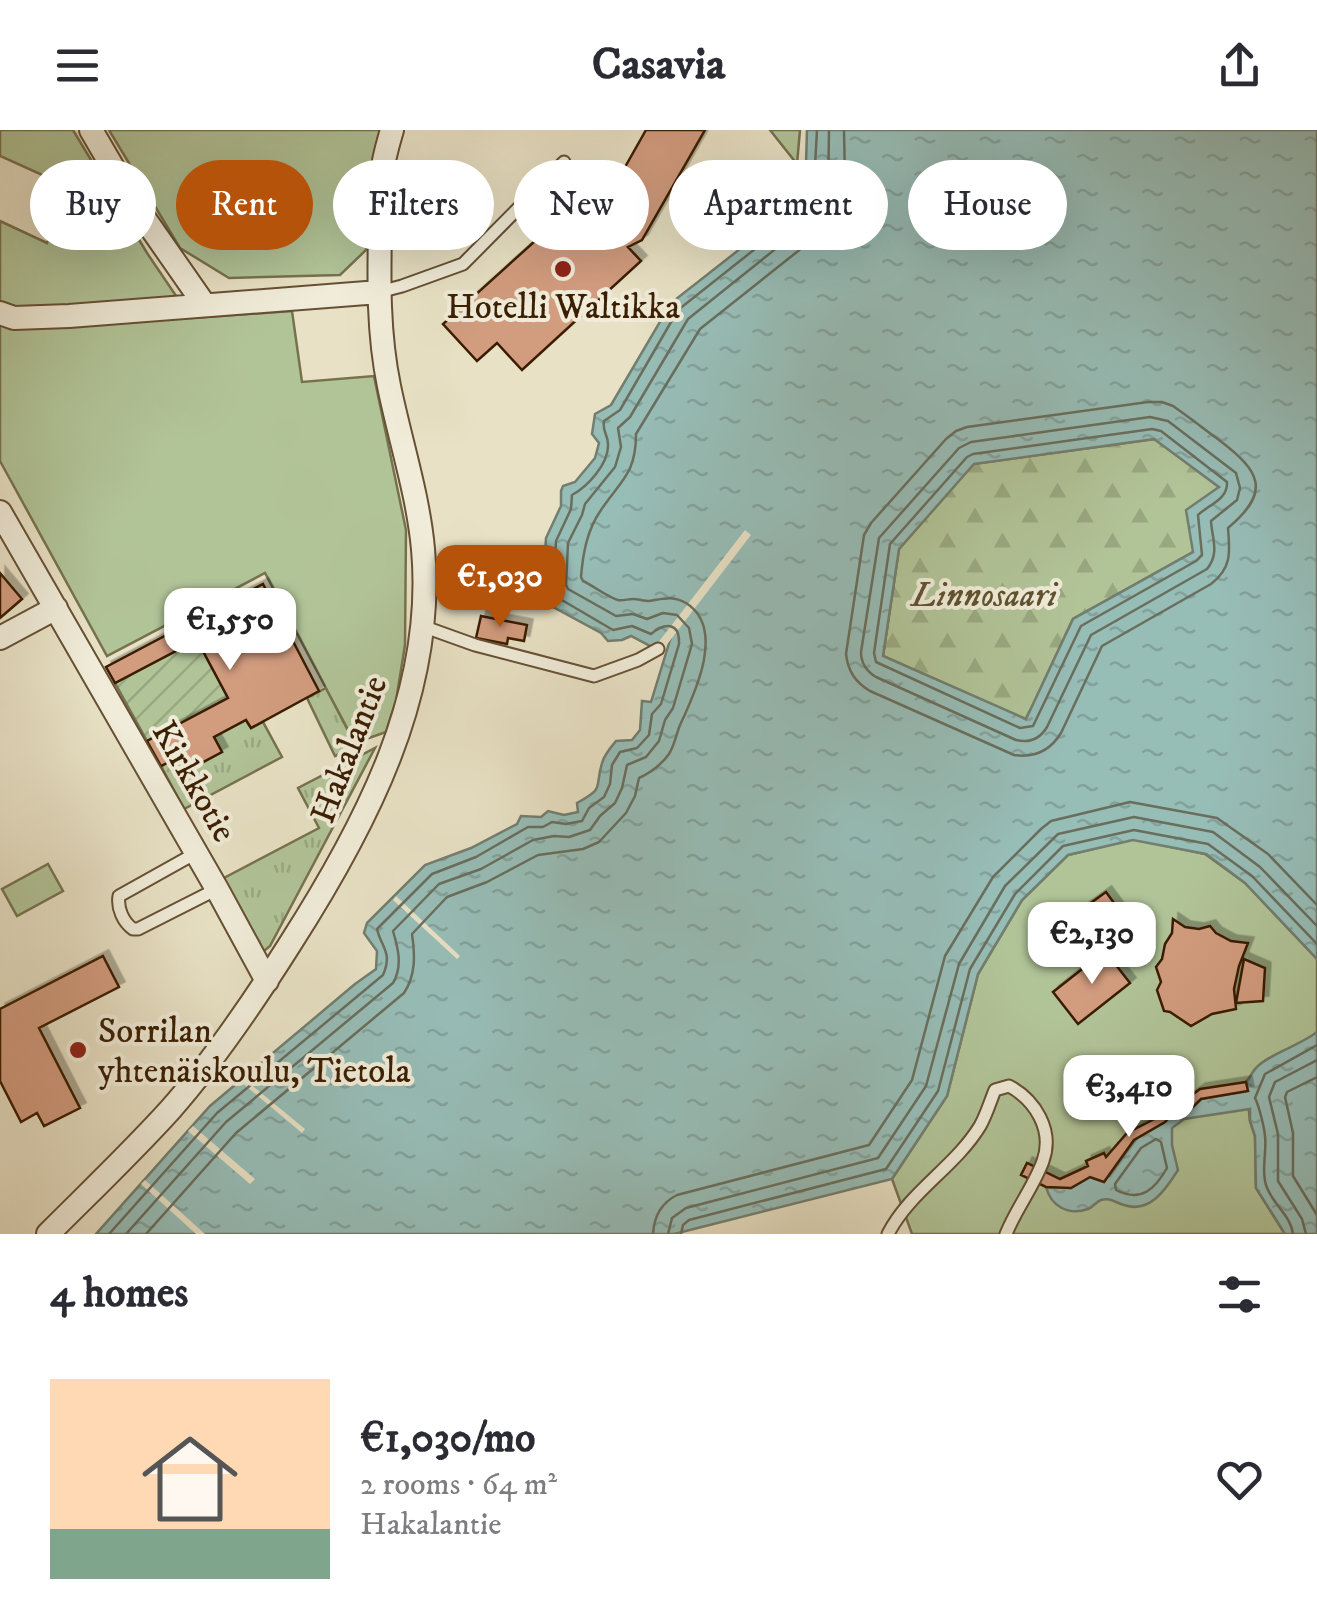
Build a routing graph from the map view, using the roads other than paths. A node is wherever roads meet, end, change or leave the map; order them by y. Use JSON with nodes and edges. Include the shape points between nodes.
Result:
{"nodes":[{"id":1,"x":91,"y":130,"type":"edge"},
{"id":2,"x":392,"y":130,"type":"edge"},
{"id":3,"x":514,"y":212,"type":"edge"},
{"id":4,"x":378,"y":292,"type":"junction"},
{"id":5,"x":204,"y":304,"type":"junction"},
{"id":6,"x":0,"y":313,"type":"edge"},
{"id":7,"x":0,"y":512,"type":"edge"},
{"id":8,"x":56,"y":608,"type":"junction"},
{"id":9,"x":422,"y":626,"type":"junction"},
{"id":10,"x":0,"y":638,"type":"edge"},
{"id":11,"x":658,"y":649,"type":"dead end"},
{"id":12,"x":196,"y":853,"type":"junction"},
{"id":13,"x":216,"y":889,"type":"junction"},
{"id":14,"x":267,"y":981,"type":"junction"},
{"id":15,"x":48,"y":1234,"type":"edge"},
{"id":16,"x":888,"y":1234,"type":"edge"},
{"id":17,"x":1006,"y":1234,"type":"edge"}],
"edges":[{"from":1,"to":5,"type":"street"},
{"from":2,"to":4,"type":"street","name":"Hakalantie","via":[[382,173]]},
{"from":3,"to":4,"type":"lane","via":[[463,264]]},
{"from":4,"to":5,"type":"street"},
{"from":4,"to":9,"type":"street","name":"Hakalantie","via":[[388,382],[423,547]]},
{"from":5,"to":6,"type":"street","via":[[69,316]]},
{"from":7,"to":8,"type":"street","name":"Kirkkotie"},
{"from":8,"to":10,"type":"street"},
{"from":8,"to":12,"type":"street","name":"Kirkkotie"},
{"from":9,"to":11,"type":"lane","via":[[594,676]]},
{"from":9,"to":14,"type":"street","name":"Hakalantie","via":[[408,702],[373,798]]},
{"from":12,"to":13,"type":"street","name":"Kirkkotie"},
{"from":12,"to":13,"type":"lane","via":[[119,896],[128,926],[138,929]]},
{"from":13,"to":14,"type":"street","name":"Kirkkotie"},
{"from":14,"to":15,"type":"street","name":"Hakalantie","via":[[171,1108]]},
{"from":16,"to":17,"type":"lane","via":[[980,1126],[995,1090],[1009,1086],[1040,1114],[1046,1138],[1042,1162]]}]}
